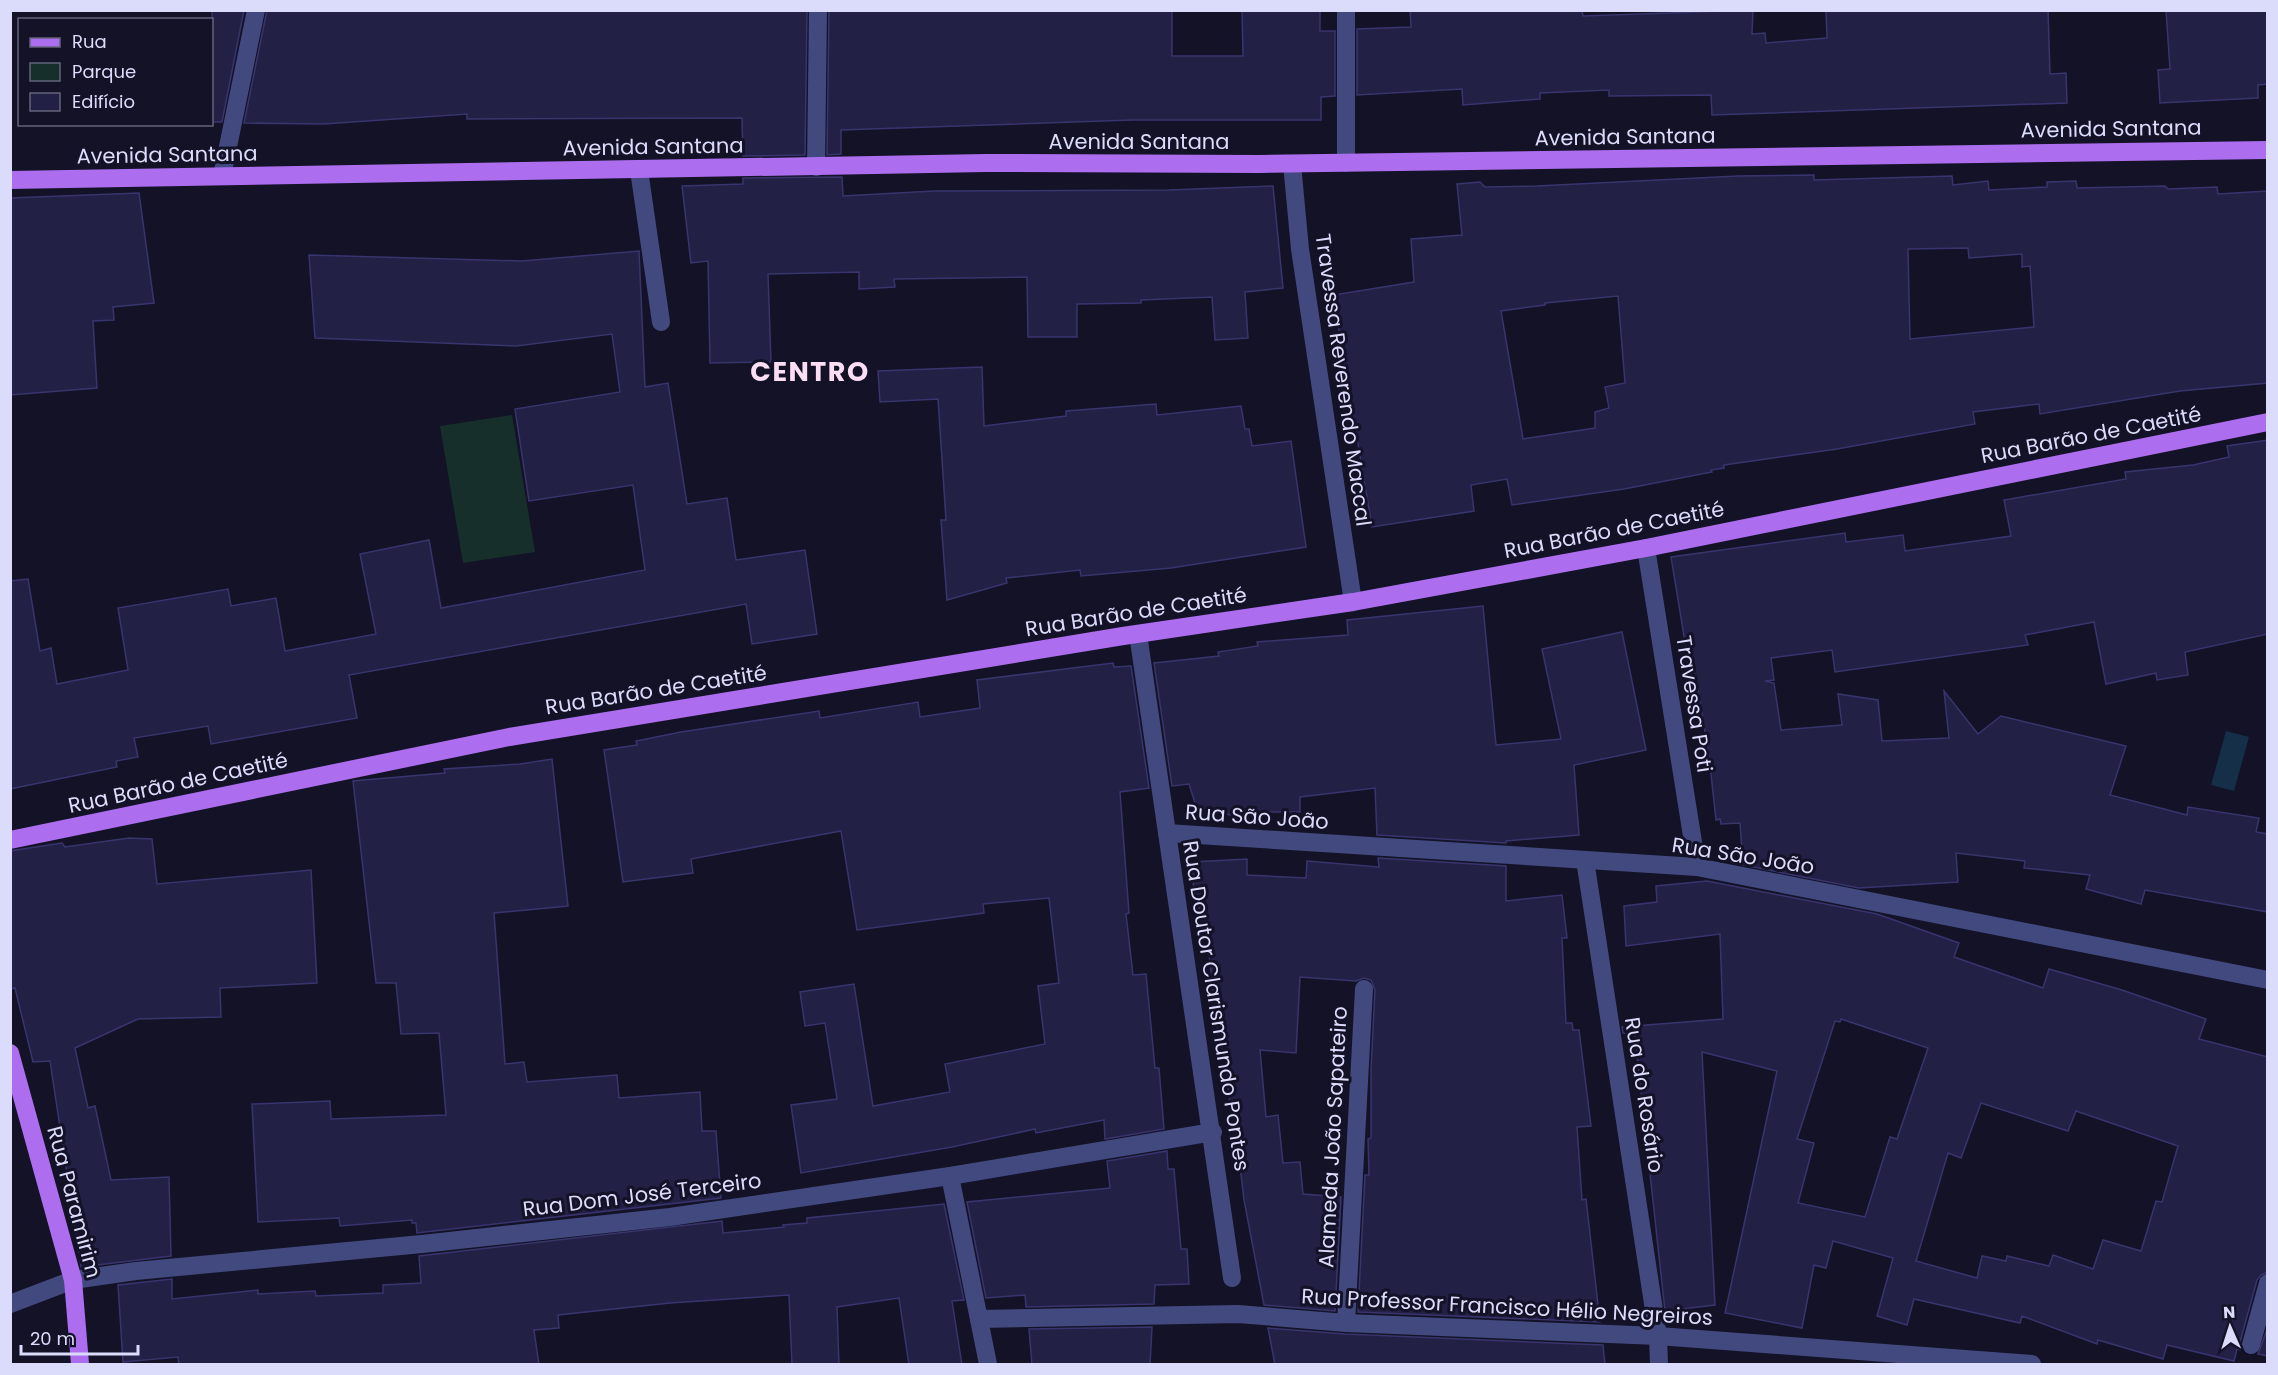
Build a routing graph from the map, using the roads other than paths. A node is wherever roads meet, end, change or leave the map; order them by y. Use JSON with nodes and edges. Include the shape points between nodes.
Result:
{"nodes":[{"id":1,"x":256,"y":10,"type":"edge"},
{"id":2,"x":818,"y":10,"type":"edge"},
{"id":3,"x":1346,"y":10,"type":"edge"},
{"id":4,"x":2268,"y":150,"type":"edge"},
{"id":5,"x":1346,"y":163,"type":"junction"},
{"id":6,"x":1292,"y":164,"type":"junction"},
{"id":7,"x":816,"y":167,"type":"junction"},
{"id":8,"x":639,"y":170,"type":"junction"},
{"id":9,"x":222,"y":177,"type":"junction"},
{"id":10,"x":10,"y":180,"type":"edge"},
{"id":11,"x":661,"y":322,"type":"dead end"},
{"id":12,"x":2268,"y":422,"type":"edge"},
{"id":13,"x":1646,"y":548,"type":"junction"},
{"id":14,"x":1353,"y":602,"type":"junction"},
{"id":15,"x":1138,"y":634,"type":"junction"},
{"id":16,"x":1167,"y":833,"type":"junction"},
{"id":17,"x":10,"y":840,"type":"edge"},
{"id":18,"x":1585,"y":860,"type":"junction"},
{"id":19,"x":1697,"y":867,"type":"junction"},
{"id":20,"x":2268,"y":980,"type":"edge"},
{"id":21,"x":1364,"y":989,"type":"dead end"},
{"id":22,"x":10,"y":1053,"type":"edge"},
{"id":23,"x":1213,"y":1132,"type":"junction"},
{"id":24,"x":950,"y":1176,"type":"junction"},
{"id":25,"x":1232,"y":1278,"type":"dead end"},
{"id":26,"x":73,"y":1280,"type":"junction"},
{"id":27,"x":2268,"y":1283,"type":"edge"},
{"id":28,"x":10,"y":1304,"type":"edge"},
{"id":29,"x":979,"y":1319,"type":"junction"},
{"id":30,"x":1346,"y":1323,"type":"junction"},
{"id":31,"x":1658,"y":1336,"type":"junction"},
{"id":32,"x":2251,"y":1345,"type":"dead end"},
{"id":33,"x":80,"y":1365,"type":"edge"},
{"id":34,"x":988,"y":1365,"type":"edge"},
{"id":35,"x":1659,"y":1365,"type":"edge"},
{"id":36,"x":2032,"y":1365,"type":"edge"}],
"edges":[{"from":1,"to":9,"type":"street"},
{"from":2,"to":7,"type":"street"},
{"from":3,"to":5,"type":"street"},
{"from":4,"to":5,"type":"main road","name":"Avenida Santana"},
{"from":5,"to":6,"type":"main road","name":"Avenida Santana"},
{"from":6,"to":7,"type":"main road","name":"Avenida Santana"},
{"from":6,"to":14,"type":"street","name":"Travessa Reverendo Maccal","via":[[1300,249]]},
{"from":7,"to":8,"type":"main road","name":"Avenida Santana"},
{"from":8,"to":9,"type":"main road","name":"Avenida Santana"},
{"from":8,"to":11,"type":"street"},
{"from":9,"to":10,"type":"main road","name":"Avenida Santana"},
{"from":12,"to":13,"type":"main road","name":"Rua Barão de Caetité"},
{"from":13,"to":14,"type":"main road","name":"Rua Barão de Caetité"},
{"from":13,"to":19,"type":"street","name":"Travessa Poti"},
{"from":14,"to":15,"type":"main road","name":"Rua Barão de Caetité"},
{"from":15,"to":16,"type":"street","name":"Rua Doutor Clarismundo Pontes"},
{"from":15,"to":17,"type":"main road","name":"Rua Barão de Caetité","via":[[509,737]]},
{"from":16,"to":18,"type":"street","name":"Rua São João"},
{"from":16,"to":23,"type":"street","name":"Rua Doutor Clarismundo Pontes"},
{"from":18,"to":19,"type":"street","name":"Rua São João"},
{"from":18,"to":31,"type":"street","name":"Rua do Rosário"},
{"from":19,"to":20,"type":"street","name":"Rua São João"},
{"from":21,"to":30,"type":"street","name":"Alameda João Sapateiro"},
{"from":22,"to":26,"type":"main road","name":"Rua Paramirim"},
{"from":23,"to":24,"type":"street","name":"Rua Dom José Terceiro"},
{"from":23,"to":25,"type":"street","name":"Rua Doutor Clarismundo Pontes"},
{"from":24,"to":26,"type":"street","name":"Rua Dom José Terceiro","via":[[670,1217]]},
{"from":24,"to":29,"type":"street"},
{"from":26,"to":28,"type":"street","name":"Rua Dom José Terceiro"},
{"from":26,"to":33,"type":"main road","name":"Rua Paramirim"},
{"from":27,"to":32,"type":"street"},
{"from":29,"to":30,"type":"street","name":"Rua Professor Francisco Hélio Negreiros","via":[[1238,1314]]},
{"from":29,"to":34,"type":"street"},
{"from":30,"to":31,"type":"street","name":"Rua Professor Francisco Hélio Negreiros"},
{"from":31,"to":35,"type":"street","name":"Rua do Rosário"},
{"from":31,"to":36,"type":"street","name":"Rua Professor Francisco Hélio Negreiros"}]}
